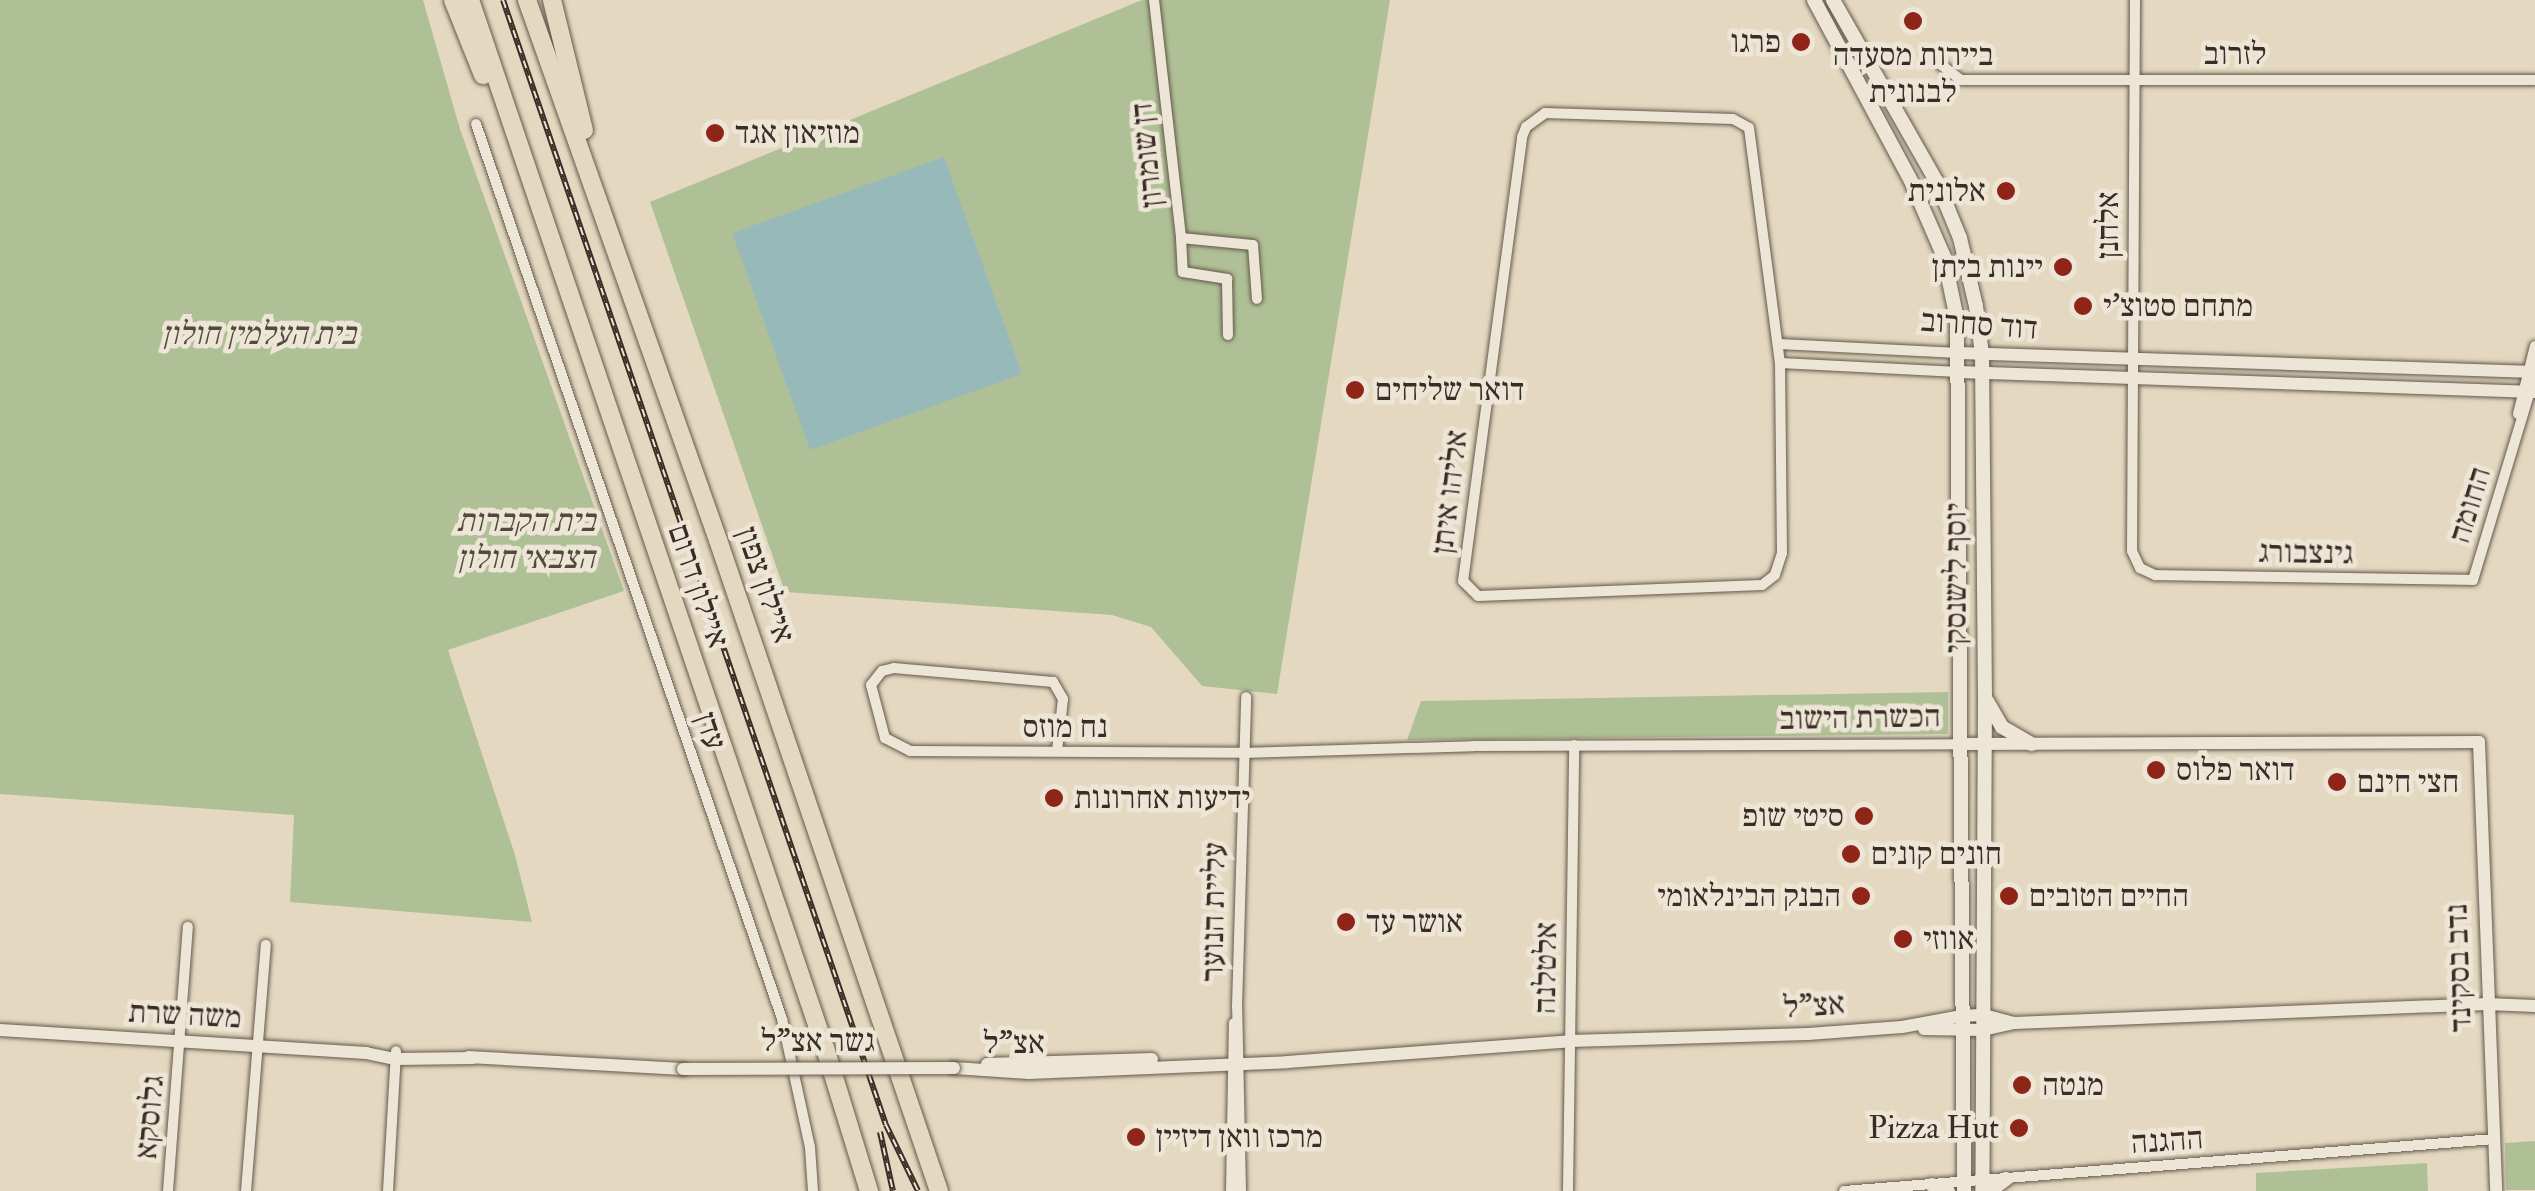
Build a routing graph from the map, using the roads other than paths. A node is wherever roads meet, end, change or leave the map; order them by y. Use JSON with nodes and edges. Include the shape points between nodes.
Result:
{"nodes":[{"id":1,"x":452,"y":0,"type":"edge"},
{"id":2,"x":470,"y":0,"type":"edge"},
{"id":3,"x":527,"y":0,"type":"edge"},
{"id":4,"x":552,"y":0,"type":"edge"},
{"id":5,"x":1154,"y":0,"type":"edge"},
{"id":6,"x":1814,"y":0,"type":"edge"},
{"id":7,"x":1833,"y":0,"type":"edge"},
{"id":8,"x":1842,"y":0,"type":"edge"},
{"id":9,"x":2135,"y":0,"type":"edge"},
{"id":10,"x":1842,"y":16,"type":"junction"},
{"id":11,"x":1940,"y":64,"type":"dead end"},
{"id":12,"x":2134,"y":79,"type":"junction"},
{"id":13,"x":2535,"y":80,"type":"edge"},
{"id":14,"x":476,"y":124,"type":"dead end"},
{"id":15,"x":528,"y":181,"type":"junction"},
{"id":16,"x":610,"y":232,"type":"junction"},
{"id":17,"x":1181,"y":238,"type":"junction"},
{"id":18,"x":1257,"y":299,"type":"dead end"},
{"id":19,"x":1228,"y":335,"type":"dead end"},
{"id":20,"x":1779,"y":344,"type":"junction"},
{"id":21,"x":2535,"y":346,"type":"edge"},
{"id":22,"x":1959,"y":353,"type":"junction"},
{"id":23,"x":1982,"y":355,"type":"junction"},
{"id":24,"x":2132,"y":359,"type":"junction"},
{"id":25,"x":1780,"y":364,"type":"junction"},
{"id":26,"x":1958,"y":372,"type":"junction"},
{"id":27,"x":2532,"y":373,"type":"edge"},
{"id":28,"x":1982,"y":374,"type":"junction"},
{"id":29,"x":2133,"y":379,"type":"junction"},
{"id":30,"x":2529,"y":392,"type":"edge"},
{"id":31,"x":2140,"y":568,"type":"joint"},
{"id":32,"x":2472,"y":580,"type":"joint"},
{"id":33,"x":1984,"y":696,"type":"junction"},
{"id":34,"x":1246,"y":697,"type":"dead end"},
{"id":35,"x":2480,"y":742,"type":"joint"},
{"id":36,"x":1984,"y":744,"type":"junction"},
{"id":37,"x":2031,"y":744,"type":"junction"},
{"id":38,"x":1574,"y":745,"type":"junction"},
{"id":39,"x":1956,"y":749,"type":"junction"},
{"id":40,"x":1057,"y":751,"type":"junction"},
{"id":41,"x":1242,"y":754,"type":"junction"},
{"id":42,"x":188,"y":928,"type":"dead end"},
{"id":43,"x":266,"y":945,"type":"dead end"},
{"id":44,"x":2487,"y":1004,"type":"junction"},
{"id":45,"x":2508,"y":1005,"type":"junction"},
{"id":46,"x":2535,"y":1006,"type":"edge"},
{"id":47,"x":1984,"y":1022,"type":"junction"},
{"id":48,"x":1963,"y":1023,"type":"junction"},
{"id":49,"x":2488,"y":1029,"type":"junction"},
{"id":50,"x":0,"y":1030,"type":"edge"},
{"id":51,"x":1570,"y":1041,"type":"junction"},
{"id":52,"x":181,"y":1043,"type":"junction"},
{"id":53,"x":259,"y":1046,"type":"junction"},
{"id":54,"x":395,"y":1055,"type":"junction"},
{"id":55,"x":1236,"y":1060,"type":"junction"},
{"id":56,"x":954,"y":1068,"type":"joint"},
{"id":57,"x":683,"y":1069,"type":"joint"},
{"id":58,"x":904,"y":1084,"type":"junction"},
{"id":59,"x":2494,"y":1138,"type":"junction"},
{"id":60,"x":2006,"y":1179,"type":"joint"},
{"id":61,"x":1932,"y":1184,"type":"junction"},
{"id":62,"x":1964,"y":1187,"type":"edge"},
{"id":63,"x":1985,"y":1188,"type":"edge"},
{"id":64,"x":168,"y":1191,"type":"edge"},
{"id":65,"x":246,"y":1191,"type":"edge"},
{"id":66,"x":388,"y":1191,"type":"edge"},
{"id":67,"x":813,"y":1191,"type":"edge"},
{"id":68,"x":866,"y":1191,"type":"edge"},
{"id":69,"x":939,"y":1191,"type":"edge"},
{"id":70,"x":947,"y":1191,"type":"edge"},
{"id":71,"x":1232,"y":1191,"type":"edge"},
{"id":72,"x":1241,"y":1191,"type":"edge"},
{"id":73,"x":1568,"y":1191,"type":"edge"},
{"id":74,"x":1844,"y":1191,"type":"edge"},
{"id":75,"x":1948,"y":1191,"type":"edge"},
{"id":76,"x":2496,"y":1191,"type":"edge"}],
"edges":[{"from":1,"to":15,"type":"highway"},
{"from":2,"to":15,"type":"highway","name":"איילון דרום"},
{"from":3,"to":16,"type":"highway","name":"איילון צפון"},
{"from":4,"to":16,"type":"highway"},
{"from":5,"to":17,"type":"street","name":"דן שומרון"},
{"from":6,"to":22,"type":"main road","name":"יוסף לישנסקי","via":[[1935,236],[1951,288]]},
{"from":7,"to":10,"type":"main road","name":"יוסף לישנסקי"},
{"from":8,"to":10,"type":"main road"},
{"from":9,"to":12,"type":"street","name":"אלחנן"},
{"from":10,"to":23,"type":"main road","name":"יוסף לישנסקי","via":[[1951,213]]},
{"from":11,"to":12,"type":"street","name":"לזרוב","via":[[1962,80]]},
{"from":12,"to":13,"type":"street","name":"לזרוב"},
{"from":12,"to":24,"type":"street","name":"אלחנן"},
{"from":14,"to":67,"type":"street","name":"עדן","via":[[782,1019],[810,1146]]},
{"from":15,"to":68,"type":"highway","name":"איילון דרום","via":[[825,1048]]},
{"from":16,"to":58,"type":"highway","name":"איילון צפון"},
{"from":17,"to":18,"type":"street","name":"דן שומרון","via":[[1254,245]]},
{"from":17,"to":19,"type":"street","via":[[1183,272],[1227,279]]},
{"from":20,"to":22,"type":"street","name":"דוד סחרוב"},
{"from":20,"to":25,"type":"street","name":"אליהו איתן"},
{"from":20,"to":25,"type":"street","name":"אליהו איתן","via":[[1749,128],[1733,119],[1545,113],[1526,127],[1464,582],[1478,596],[1762,585],[1780,565]]},
{"from":21,"to":27,"type":"street","name":"החומה"},
{"from":22,"to":23,"type":"street","name":"דוד סחרוב"},
{"from":22,"to":26,"type":"main road","name":"יוסף לישנסקי"},
{"from":23,"to":24,"type":"street","name":"דוד סחרוב"},
{"from":23,"to":28,"type":"main road","name":"יוסף לישנסקי"},
{"from":24,"to":27,"type":"street","name":"דוד סחרוב"},
{"from":24,"to":29,"type":"street","name":"אלחנן"},
{"from":25,"to":26,"type":"street","name":"דוד סחרוב"},
{"from":26,"to":28,"type":"street","name":"דוד סחרוב"},
{"from":26,"to":39,"type":"main road","name":"יוסף לישנסקי"},
{"from":27,"to":30,"type":"street","name":"החומה"},
{"from":28,"to":29,"type":"street","name":"דוד סחרוב"},
{"from":28,"to":33,"type":"main road","name":"יוסף לישנסקי"},
{"from":29,"to":30,"type":"street","name":"דוד סחרוב"},
{"from":29,"to":31,"type":"street","name":"אלחנן","via":[[2132,551]]},
{"from":30,"to":32,"type":"street","name":"החומה"},
{"from":31,"to":32,"type":"street","name":"גינצבורג","via":[[2155,575]]},
{"from":33,"to":36,"type":"main road","name":"יוסף לישנסקי"},
{"from":33,"to":37,"type":"main road","via":[[2002,727]]},
{"from":34,"to":41,"type":"street","name":"עליית הנוער"},
{"from":35,"to":37,"type":"street","name":"הכשרת הישוב"},
{"from":35,"to":44,"type":"street","name":"נדב בסקינד"},
{"from":36,"to":37,"type":"street","name":"הכשרת הישוב"},
{"from":36,"to":39,"type":"street","name":"הכשרת הישוב"},
{"from":36,"to":47,"type":"main road","name":"יוסף לישנסקי"},
{"from":38,"to":39,"type":"street","name":"הכשרת הישוב"},
{"from":38,"to":41,"type":"street","name":"הכשרת הישוב"},
{"from":38,"to":51,"type":"street","name":"אלטלנה"},
{"from":39,"to":48,"type":"main road","name":"יוסף לישנסקי"},
{"from":40,"to":40,"type":"street","name":"נח מוזס","via":[[1064,698],[1053,682],[882,671],[872,686],[889,744],[910,751]]},
{"from":40,"to":41,"type":"street","name":"נח מוזס"},
{"from":41,"to":55,"type":"street","name":"עליית הנוער"},
{"from":42,"to":52,"type":"street","name":"גלוסקא"},
{"from":43,"to":53,"type":"street"},
{"from":44,"to":45,"type":"street","name":"אצ\"ל"},
{"from":44,"to":47,"type":"street","name":"אצ\"ל"},
{"from":44,"to":49,"type":"street","name":"נדב בסקינד"},
{"from":45,"to":46,"type":"street","name":"אצ\"ל"},
{"from":45,"to":49,"type":"street"},
{"from":47,"to":48,"type":"street","name":"אצ\"ל"},
{"from":47,"to":63,"type":"main road","name":"יוסף לישנסקי"},
{"from":48,"to":51,"type":"street","name":"אצ\"ל"},
{"from":48,"to":62,"type":"main road","name":"יוסף לישנסקי"},
{"from":49,"to":59,"type":"street","name":"נדב בסקינד"},
{"from":50,"to":52,"type":"street","name":"משה שרת"},
{"from":51,"to":55,"type":"street","name":"אצ\"ל"},
{"from":51,"to":73,"type":"street","name":"אלטלנה"},
{"from":52,"to":53,"type":"street","name":"משה שרת"},
{"from":52,"to":64,"type":"street","name":"גלוסקא"},
{"from":53,"to":54,"type":"street","name":"משה שרת"},
{"from":53,"to":65,"type":"street"},
{"from":54,"to":57,"type":"street","name":"משה שרת"},
{"from":54,"to":66,"type":"street"},
{"from":55,"to":56,"type":"street","name":"אצ\"ל","via":[[1029,1073]]},
{"from":55,"to":71,"type":"street","name":"עליית הנוער"},
{"from":55,"to":72,"type":"street","name":"עליית הנוער"},
{"from":56,"to":57,"type":"street","name":"גשר אצ\"ל","bridge":true},
{"from":58,"to":69,"type":"highway","name":"איילון צפון"},
{"from":58,"to":70,"type":"highway"},
{"from":59,"to":60,"type":"street","name":"ההגנה"},
{"from":59,"to":76,"type":"street","name":"נדב בסקינד"},
{"from":60,"to":63,"type":"main road"},
{"from":61,"to":62,"type":"street"},
{"from":61,"to":74,"type":"street"},
{"from":61,"to":75,"type":"main road"},
{"from":62,"to":63,"type":"street"}]}
